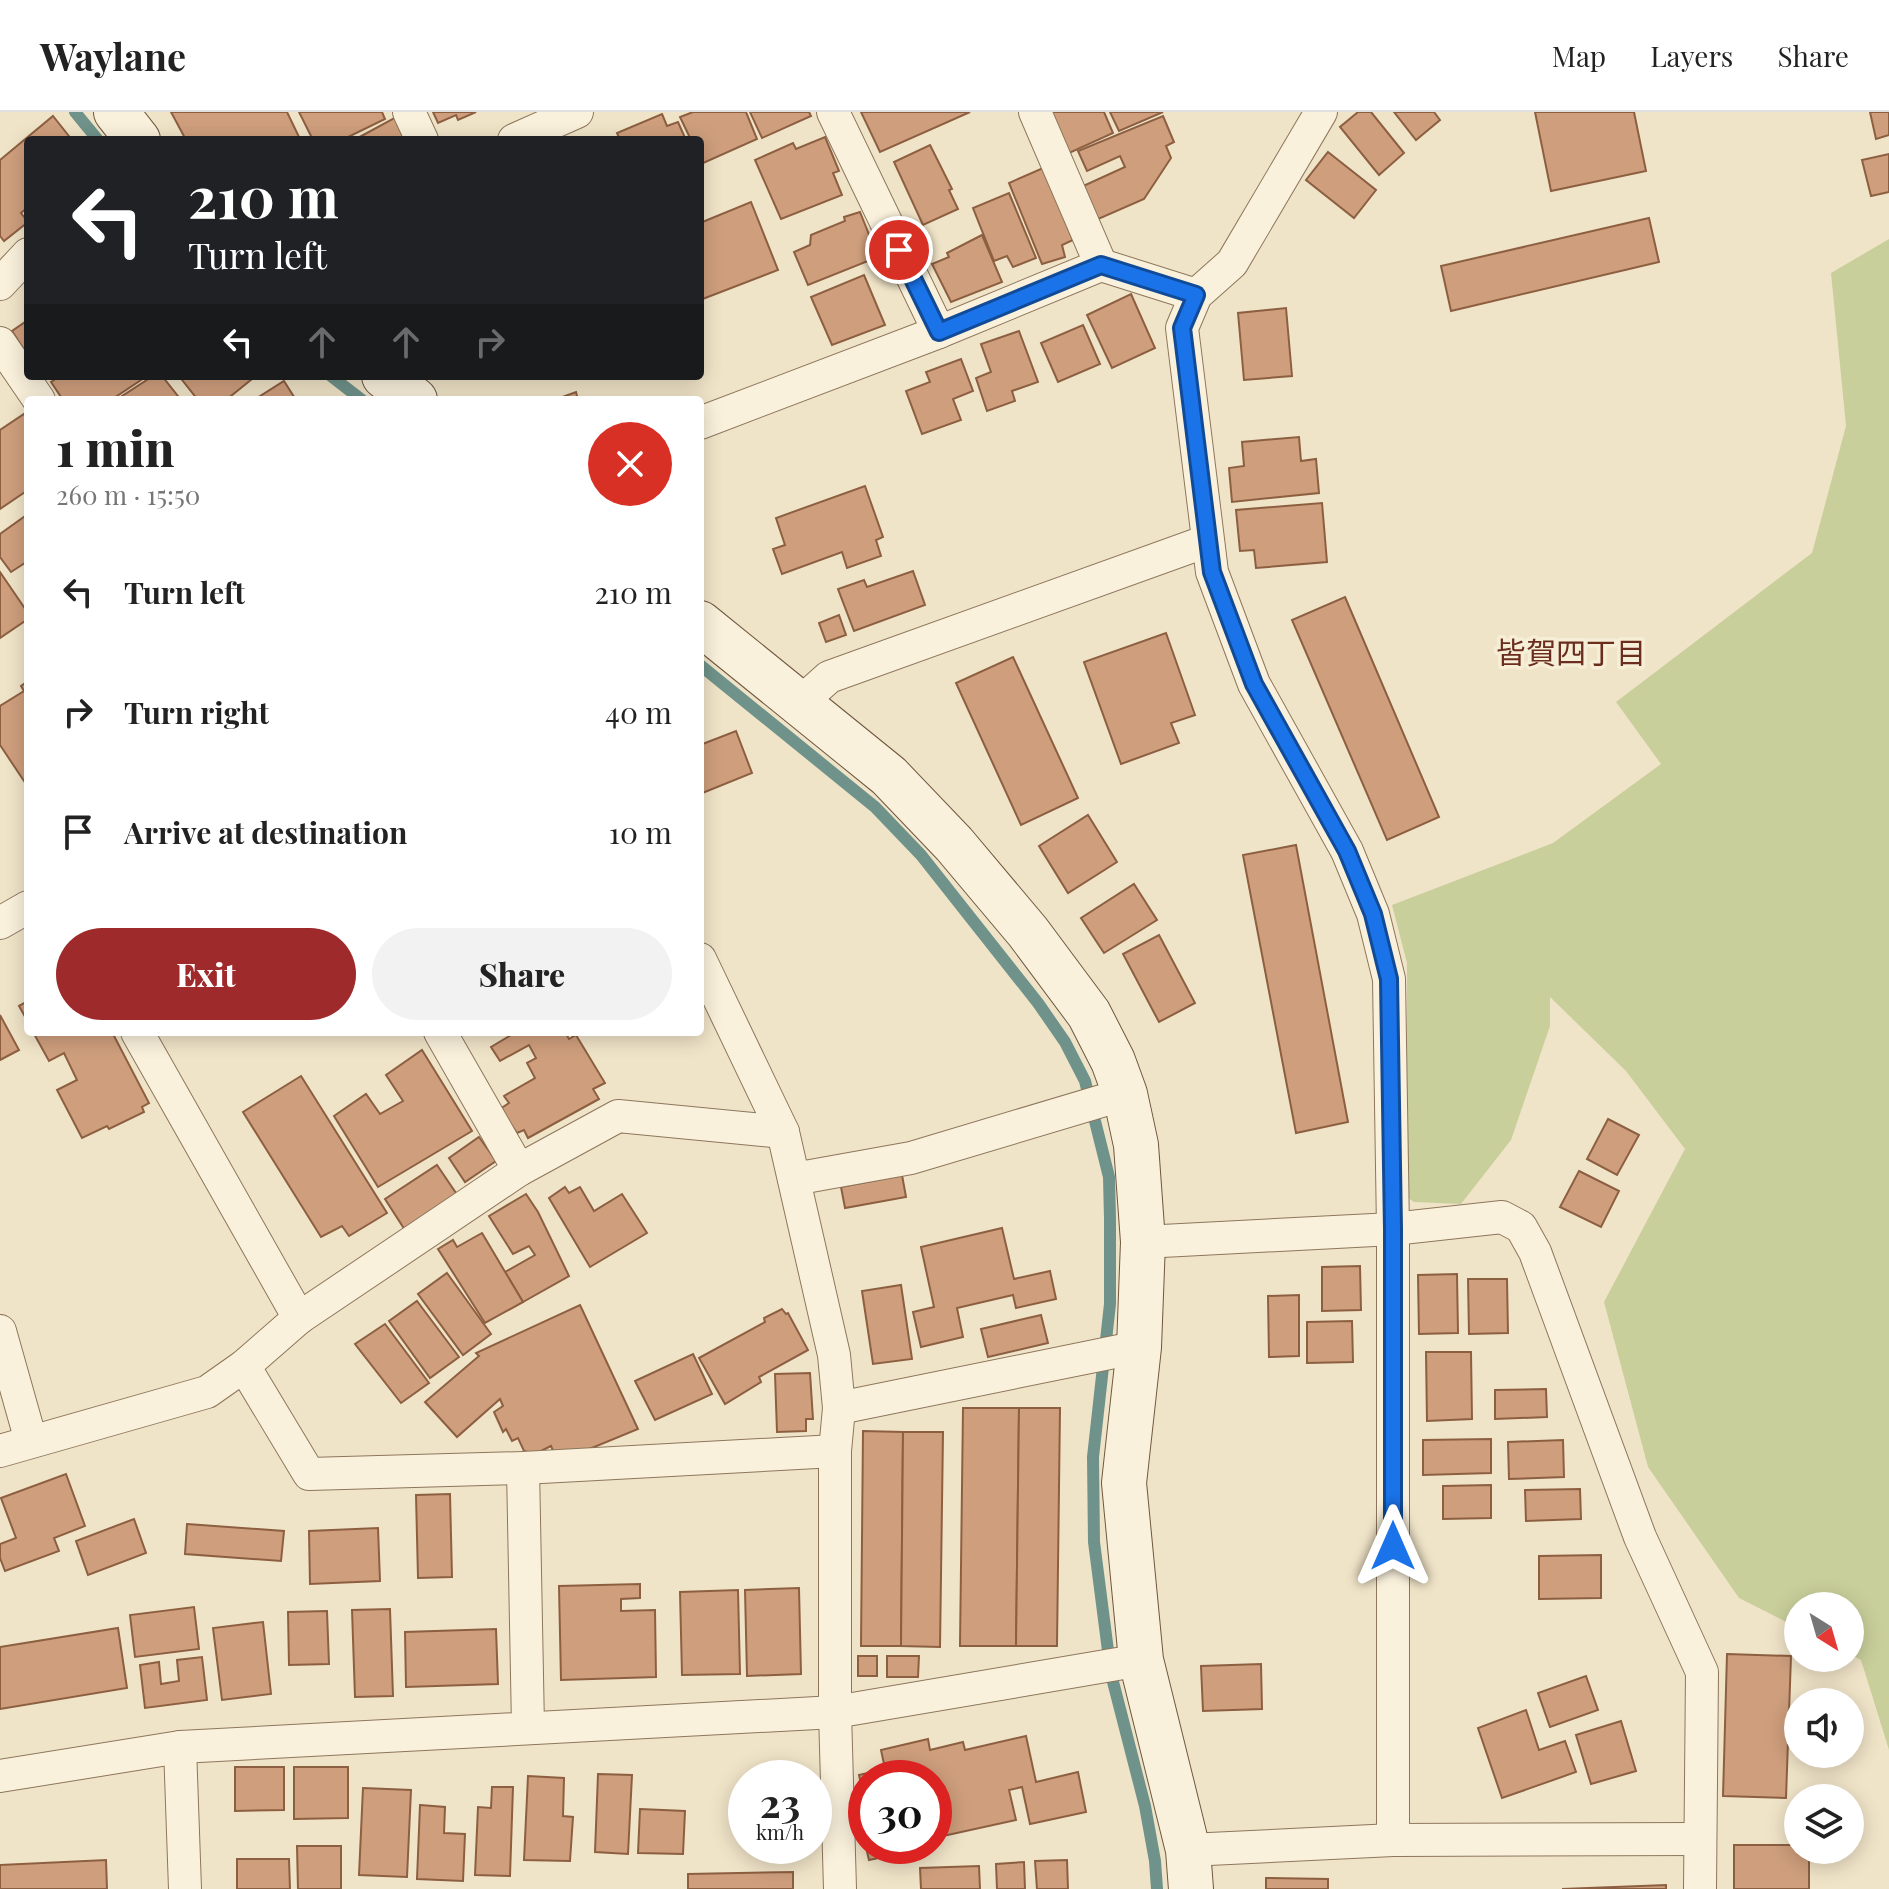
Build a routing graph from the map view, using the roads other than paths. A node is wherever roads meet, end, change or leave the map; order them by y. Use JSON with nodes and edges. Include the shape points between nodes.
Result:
{"nodes":[{"id":1,"x":116,"y":112,"type":"edge"},
{"id":2,"x":409,"y":112,"type":"edge"},
{"id":3,"x":577,"y":112,"type":"edge"},
{"id":4,"x":833,"y":112,"type":"edge"},
{"id":5,"x":1035,"y":112,"type":"edge"},
{"id":6,"x":1321,"y":112,"type":"edge"},
{"id":7,"x":135,"y":136,"type":"edge"},
{"id":8,"x":420,"y":136,"type":"edge"},
{"id":9,"x":523,"y":136,"type":"edge"},
{"id":10,"x":24,"y":258,"type":"edge"},
{"id":11,"x":1101,"y":265,"type":"junction"},
{"id":12,"x":0,"y":284,"type":"edge"},
{"id":13,"x":1196,"y":295,"type":"junction"},
{"id":14,"x":939,"y":332,"type":"junction"},
{"id":15,"x":0,"y":343,"type":"edge"},
{"id":16,"x":24,"y":378,"type":"edge"},
{"id":17,"x":389,"y":380,"type":"edge"},
{"id":18,"x":410,"y":396,"type":"edge"},
{"id":19,"x":704,"y":421,"type":"edge"},
{"id":20,"x":1207,"y":541,"type":"junction"},
{"id":21,"x":704,"y":626,"type":"edge"},
{"id":22,"x":800,"y":703,"type":"junction"},
{"id":23,"x":24,"y":909,"type":"edge"},
{"id":24,"x":0,"y":923,"type":"edge"},
{"id":25,"x":704,"y":967,"type":"edge"},
{"id":26,"x":139,"y":1036,"type":"edge"},
{"id":27,"x":442,"y":1036,"type":"edge"},
{"id":28,"x":1104,"y":1100,"type":"junction"},
{"id":29,"x":783,"y":1132,"type":"junction"},
{"id":30,"x":519,"y":1170,"type":"junction"},
{"id":31,"x":794,"y":1179,"type":"junction"},
{"id":32,"x":1393,"y":1229,"type":"junction"},
{"id":33,"x":1143,"y":1242,"type":"junction"},
{"id":34,"x":299,"y":1318,"type":"junction"},
{"id":35,"x":0,"y":1331,"type":"edge"},
{"id":36,"x":1116,"y":1352,"type":"junction"},
{"id":37,"x":244,"y":1366,"type":"junction"},
{"id":38,"x":839,"y":1408,"type":"junction"},
{"id":39,"x":31,"y":1441,"type":"junction"},
{"id":40,"x":0,"y":1451,"type":"edge"},
{"id":41,"x":835,"y":1451,"type":"junction"},
{"id":42,"x":523,"y":1468,"type":"junction"},
{"id":43,"x":1120,"y":1663,"type":"junction"},
{"id":44,"x":835,"y":1712,"type":"junction"},
{"id":45,"x":528,"y":1727,"type":"junction"},
{"id":46,"x":180,"y":1747,"type":"junction"},
{"id":47,"x":0,"y":1776,"type":"edge"},
{"id":48,"x":1700,"y":1839,"type":"junction"},
{"id":49,"x":1393,"y":1840,"type":"junction"},
{"id":50,"x":1189,"y":1869,"type":"edge"},
{"id":51,"x":185,"y":1889,"type":"edge"},
{"id":52,"x":840,"y":1889,"type":"edge"},
{"id":53,"x":1700,"y":1889,"type":"edge"}],
"edges":[{"from":1,"to":7,"type":"street"},
{"from":2,"to":8,"type":"street"},
{"from":3,"to":9,"type":"street"},
{"from":4,"to":14,"type":"street"},
{"from":5,"to":11,"type":"street"},
{"from":6,"to":13,"type":"street","via":[[1232,263]]},
{"from":10,"to":12,"type":"street"},
{"from":11,"to":13,"type":"street"},
{"from":11,"to":14,"type":"street"},
{"from":13,"to":20,"type":"street","via":[[1182,328]]},
{"from":14,"to":19,"type":"street"},
{"from":15,"to":16,"type":"street"},
{"from":17,"to":18,"type":"street"},
{"from":20,"to":22,"type":"street","via":[[829,677]]},
{"from":20,"to":32,"type":"street","via":[[1212,572],[1254,684],[1347,851],[1373,914],[1389,979]]},
{"from":21,"to":22,"type":"street"},
{"from":22,"to":28,"type":"street","via":[[889,776],[1028,932],[1089,1014],[1113,1061]]},
{"from":23,"to":24,"type":"street"},
{"from":25,"to":29,"type":"street"},
{"from":26,"to":34,"type":"street"},
{"from":27,"to":30,"type":"street"},
{"from":28,"to":31,"type":"street","via":[[911,1158]]},
{"from":28,"to":33,"type":"street","via":[[1136,1145]]},
{"from":29,"to":30,"type":"street","via":[[618,1116]]},
{"from":29,"to":31,"type":"street"},
{"from":30,"to":34,"type":"street"},
{"from":31,"to":38,"type":"street","via":[[834,1355]]},
{"from":32,"to":33,"type":"street"},
{"from":32,"to":48,"type":"street","via":[[1502,1217],[1521,1227],[1535,1252],[1640,1537],[1702,1672]]},
{"from":32,"to":49,"type":"street"},
{"from":33,"to":36,"type":"street"},
{"from":34,"to":37,"type":"street"},
{"from":35,"to":39,"type":"street"},
{"from":36,"to":38,"type":"street"},
{"from":36,"to":43,"type":"street","via":[[1124,1483]]},
{"from":37,"to":39,"type":"street","via":[[207,1392]]},
{"from":37,"to":42,"type":"street","via":[[309,1474]]},
{"from":38,"to":41,"type":"street"},
{"from":39,"to":40,"type":"street"},
{"from":41,"to":42,"type":"street"},
{"from":41,"to":44,"type":"street"},
{"from":42,"to":45,"type":"street"},
{"from":43,"to":44,"type":"street"},
{"from":43,"to":50,"type":"street"},
{"from":44,"to":45,"type":"street"},
{"from":44,"to":52,"type":"street"},
{"from":45,"to":46,"type":"street"},
{"from":46,"to":47,"type":"street"},
{"from":46,"to":51,"type":"street"},
{"from":48,"to":49,"type":"street"},
{"from":48,"to":53,"type":"street"},
{"from":49,"to":50,"type":"street"}]}
